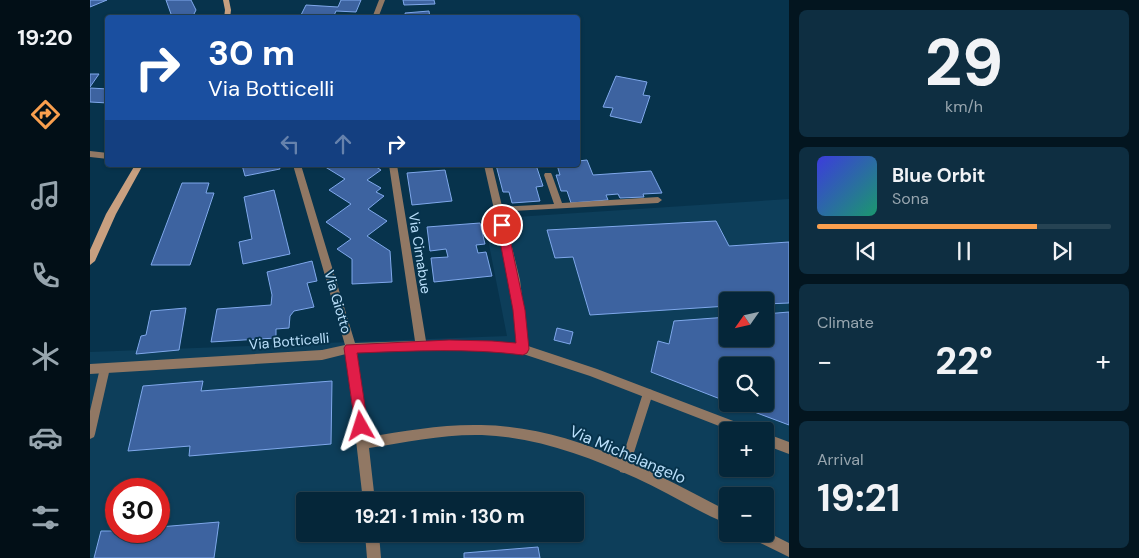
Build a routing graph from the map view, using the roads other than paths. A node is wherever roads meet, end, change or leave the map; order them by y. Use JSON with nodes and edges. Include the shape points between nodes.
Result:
{"nodes":[{"id":1,"x":226,"y":0,"type":"edge"},
{"id":2,"x":382,"y":0,"type":"edge"},
{"id":3,"x":227,"y":15,"type":"edge"},
{"id":4,"x":375,"y":15,"type":"edge"},
{"id":5,"x":90,"y":154,"type":"edge"},
{"id":6,"x":105,"y":156,"type":"edge"},
{"id":7,"x":137,"y":167,"type":"edge"},
{"id":8,"x":298,"y":167,"type":"edge"},
{"id":9,"x":393,"y":167,"type":"edge"},
{"id":10,"x":488,"y":167,"type":"edge"},
{"id":11,"x":548,"y":175,"type":"dead end"},
{"id":12,"x":658,"y":200,"type":"dead end"},
{"id":13,"x":559,"y":206,"type":"junction"},
{"id":14,"x":498,"y":210,"type":"junction"},
{"id":15,"x":90,"y":261,"type":"edge"},
{"id":16,"x":421,"y":345,"type":"junction"},
{"id":17,"x":351,"y":348,"type":"junction"},
{"id":18,"x":523,"y":349,"type":"junction"},
{"id":19,"x":105,"y":368,"type":"junction"},
{"id":20,"x":90,"y":369,"type":"edge"},
{"id":21,"x":648,"y":393,"type":"junction"},
{"id":22,"x":723,"y":422,"type":"edge"},
{"id":23,"x":90,"y":434,"type":"edge"},
{"id":24,"x":774,"y":442,"type":"edge"},
{"id":25,"x":362,"y":443,"type":"junction"},
{"id":26,"x":789,"y":448,"type":"edge"},
{"id":27,"x":624,"y":468,"type":"junction"},
{"id":28,"x":368,"y":492,"type":"edge"},
{"id":29,"x":719,"y":514,"type":"edge"},
{"id":30,"x":373,"y":542,"type":"edge"},
{"id":31,"x":773,"y":542,"type":"edge"},
{"id":32,"x":789,"y":550,"type":"edge"},
{"id":33,"x":374,"y":558,"type":"edge"}],
"edges":[{"from":1,"to":3,"type":"main road"},
{"from":2,"to":4,"type":"street"},
{"from":5,"to":6,"type":"street"},
{"from":7,"to":15,"type":"main road"},
{"from":8,"to":17,"type":"street","name":"Via Giotto"},
{"from":9,"to":16,"type":"street","name":"Via Cimabue"},
{"from":10,"to":14,"type":"street"},
{"from":11,"to":13,"type":"lane"},
{"from":12,"to":13,"type":"lane"},
{"from":13,"to":14,"type":"lane"},
{"from":14,"to":18,"type":"street","via":[[519,310]]},
{"from":16,"to":17,"type":"street","name":"Via Botticelli"},
{"from":16,"to":18,"type":"street","name":"Via Botticelli"},
{"from":17,"to":19,"type":"street","name":"Via Botticelli","via":[[322,355]]},
{"from":17,"to":25,"type":"street","name":"Via Giotto"},
{"from":18,"to":21,"type":"street","name":"Via Botticelli"},
{"from":19,"to":20,"type":"street","name":"Via Botticelli"},
{"from":19,"to":23,"type":"lane"},
{"from":21,"to":22,"type":"street","name":"Via Botticelli"},
{"from":21,"to":27,"type":"lane"},
{"from":24,"to":26,"type":"street"},
{"from":25,"to":27,"type":"street","name":"Via Michelangelo","via":[[437,433],[494,431],[546,439]]},
{"from":25,"to":28,"type":"street","name":"Via Giotto"},
{"from":27,"to":29,"type":"street","name":"Via Michelangelo"},
{"from":30,"to":33,"type":"street"},
{"from":31,"to":32,"type":"street"}]}
